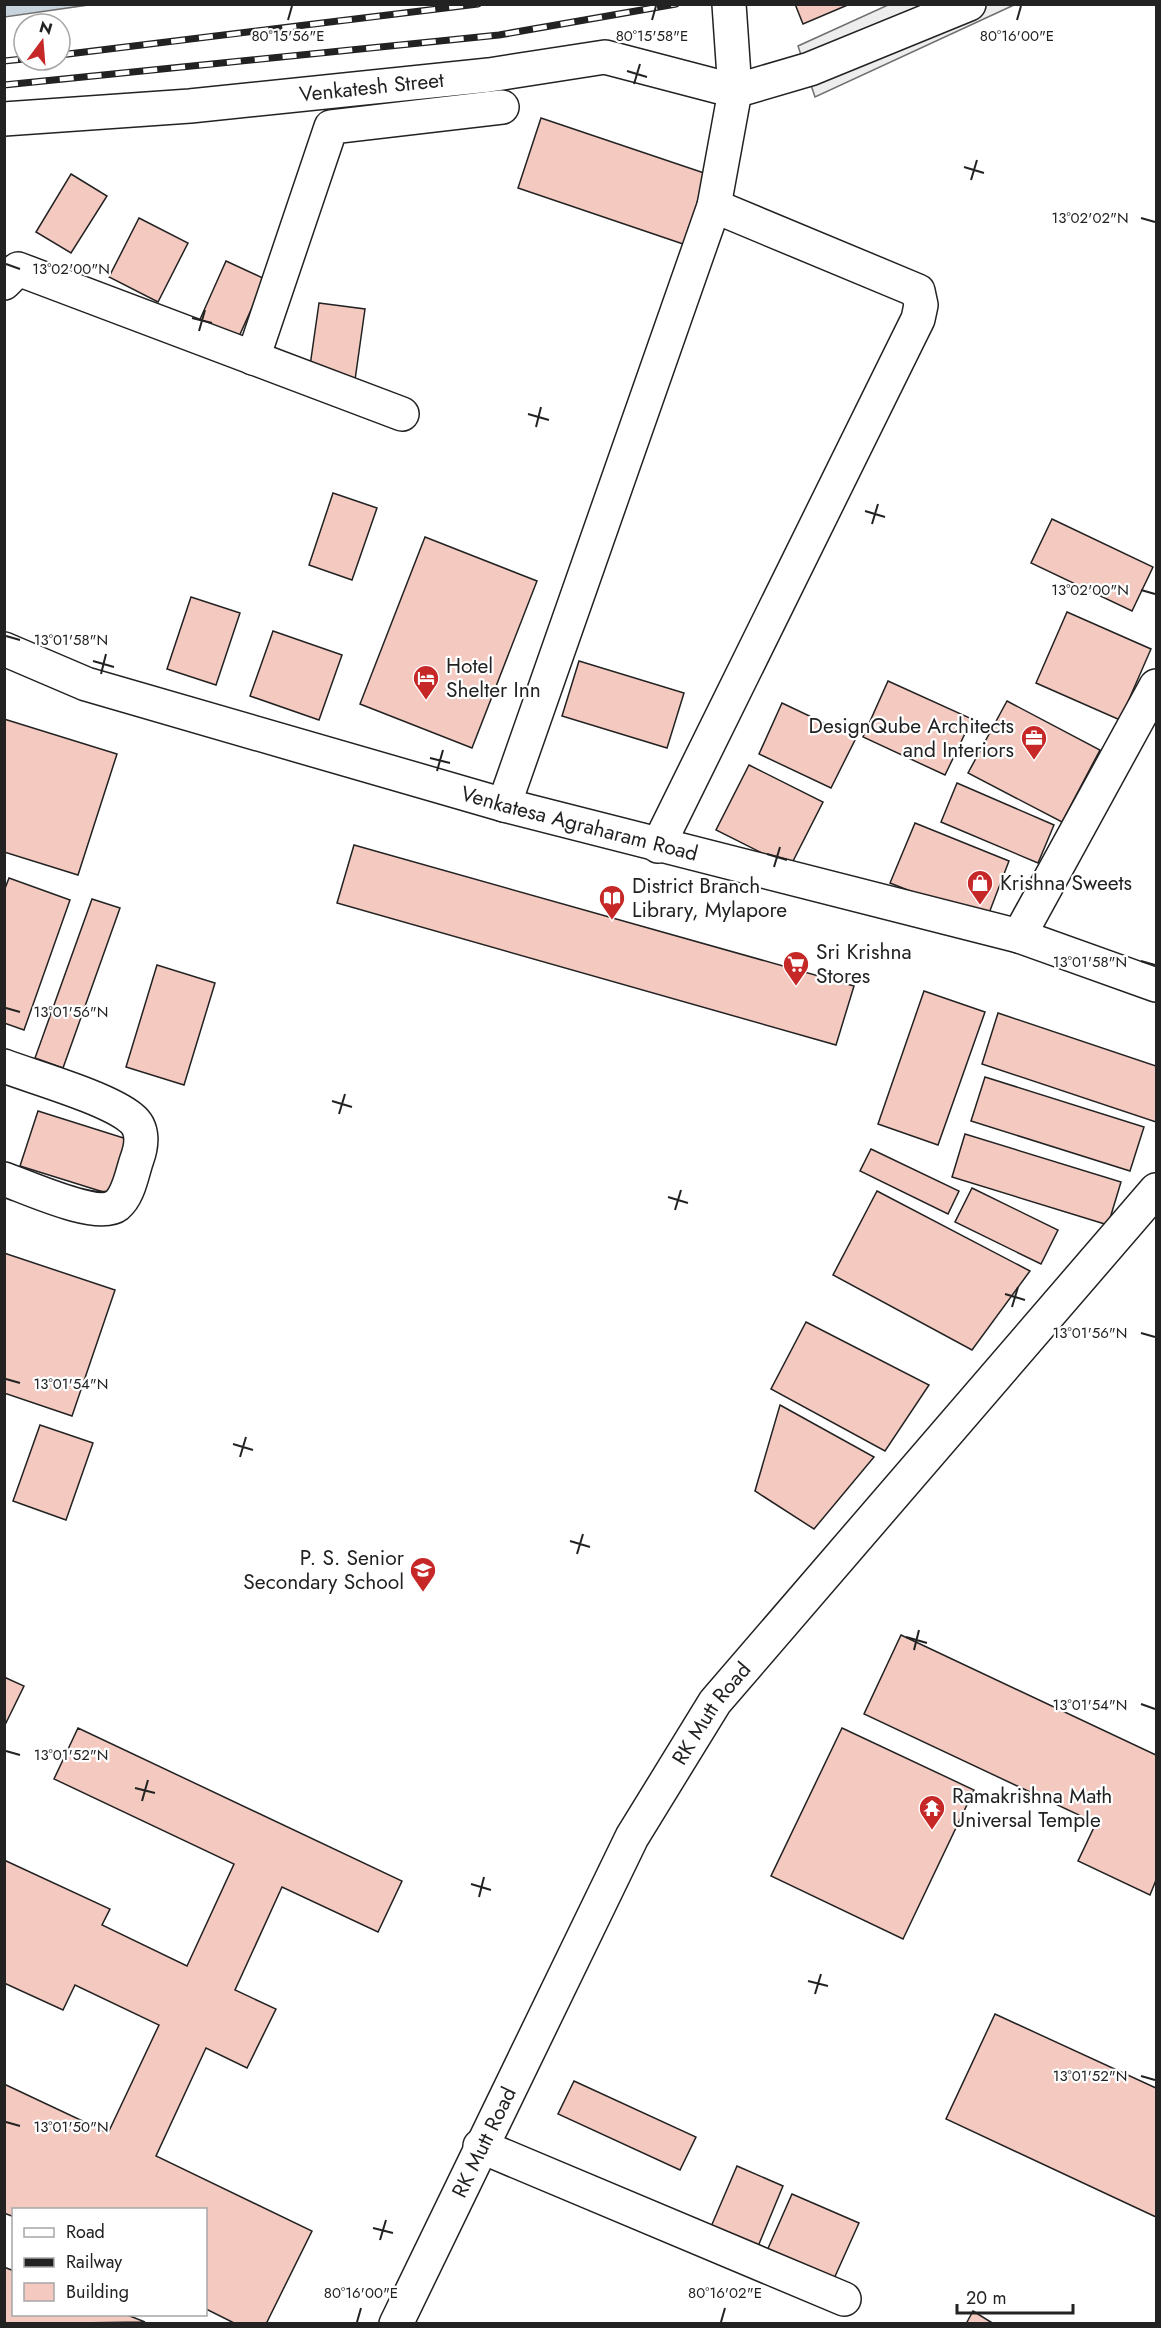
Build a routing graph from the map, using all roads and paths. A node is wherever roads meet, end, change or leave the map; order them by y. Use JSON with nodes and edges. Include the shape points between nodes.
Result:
{"nodes":[{"id":1,"x":729,"y":4,"type":"edge"},
{"id":2,"x":969,"y":4,"type":"edge"},
{"id":3,"x":734,"y":76,"type":"junction"},
{"id":4,"x":502,"y":107,"type":"dead end"},
{"id":5,"x":4,"y":119,"type":"edge"},
{"id":6,"x":714,"y":206,"type":"junction"},
{"id":7,"x":4,"y":283,"type":"edge"},
{"id":8,"x":253,"y":358,"type":"junction"},
{"id":9,"x":402,"y":414,"type":"dead end"},
{"id":10,"x":4,"y":649,"type":"edge"},
{"id":11,"x":1156,"y":686,"type":"edge"},
{"id":12,"x":504,"y":805,"type":"junction"},
{"id":13,"x":658,"y":846,"type":"junction"},
{"id":14,"x":1018,"y":936,"type":"junction"},
{"id":15,"x":1156,"y":985,"type":"edge"},
{"id":16,"x":4,"y":1066,"type":"edge"},
{"id":17,"x":4,"y":1179,"type":"edge"},
{"id":18,"x":1156,"y":1190,"type":"edge"},
{"id":19,"x":480,"y":2146,"type":"junction"},
{"id":20,"x":844,"y":2300,"type":"dead end"},
{"id":21,"x":396,"y":2324,"type":"edge"}],
"edges":[{"from":1,"to":3,"type":"street"},
{"from":2,"to":3,"type":"street","via":[[810,69]]},
{"from":3,"to":5,"type":"street","name":"Venkatesh Street","via":[[605,57],[489,75],[190,106]]},
{"from":3,"to":6,"type":"street"},
{"from":4,"to":8,"type":"street","via":[[331,127]]},
{"from":6,"to":12,"type":"street"},
{"from":6,"to":13,"type":"street","via":[[918,291],[921,306],[918,320]]},
{"from":7,"to":8,"type":"street","via":[[18,269]]},
{"from":8,"to":9,"type":"street"},
{"from":10,"to":12,"type":"street","name":"Venkatesa Agraharam Road","via":[[86,684]]},
{"from":11,"to":14,"type":"street"},
{"from":12,"to":13,"type":"street","name":"Venkatesa Agraharam Road"},
{"from":13,"to":14,"type":"street","name":"Venkatesa Agraharam Road"},
{"from":14,"to":15,"type":"street","name":"Venkatesa Agraharam Road"},
{"from":16,"to":17,"type":"street","via":[[114,1108],[132,1118],[140,1128],[140,1149],[126,1193],[117,1205],[105,1210],[87,1208]]},
{"from":18,"to":19,"type":"street","name":"RK Mutt Road","via":[[715,1702],[632,1837]]},
{"from":19,"to":20,"type":"street"},
{"from":19,"to":21,"type":"street","name":"RK Mutt Road"}]}
